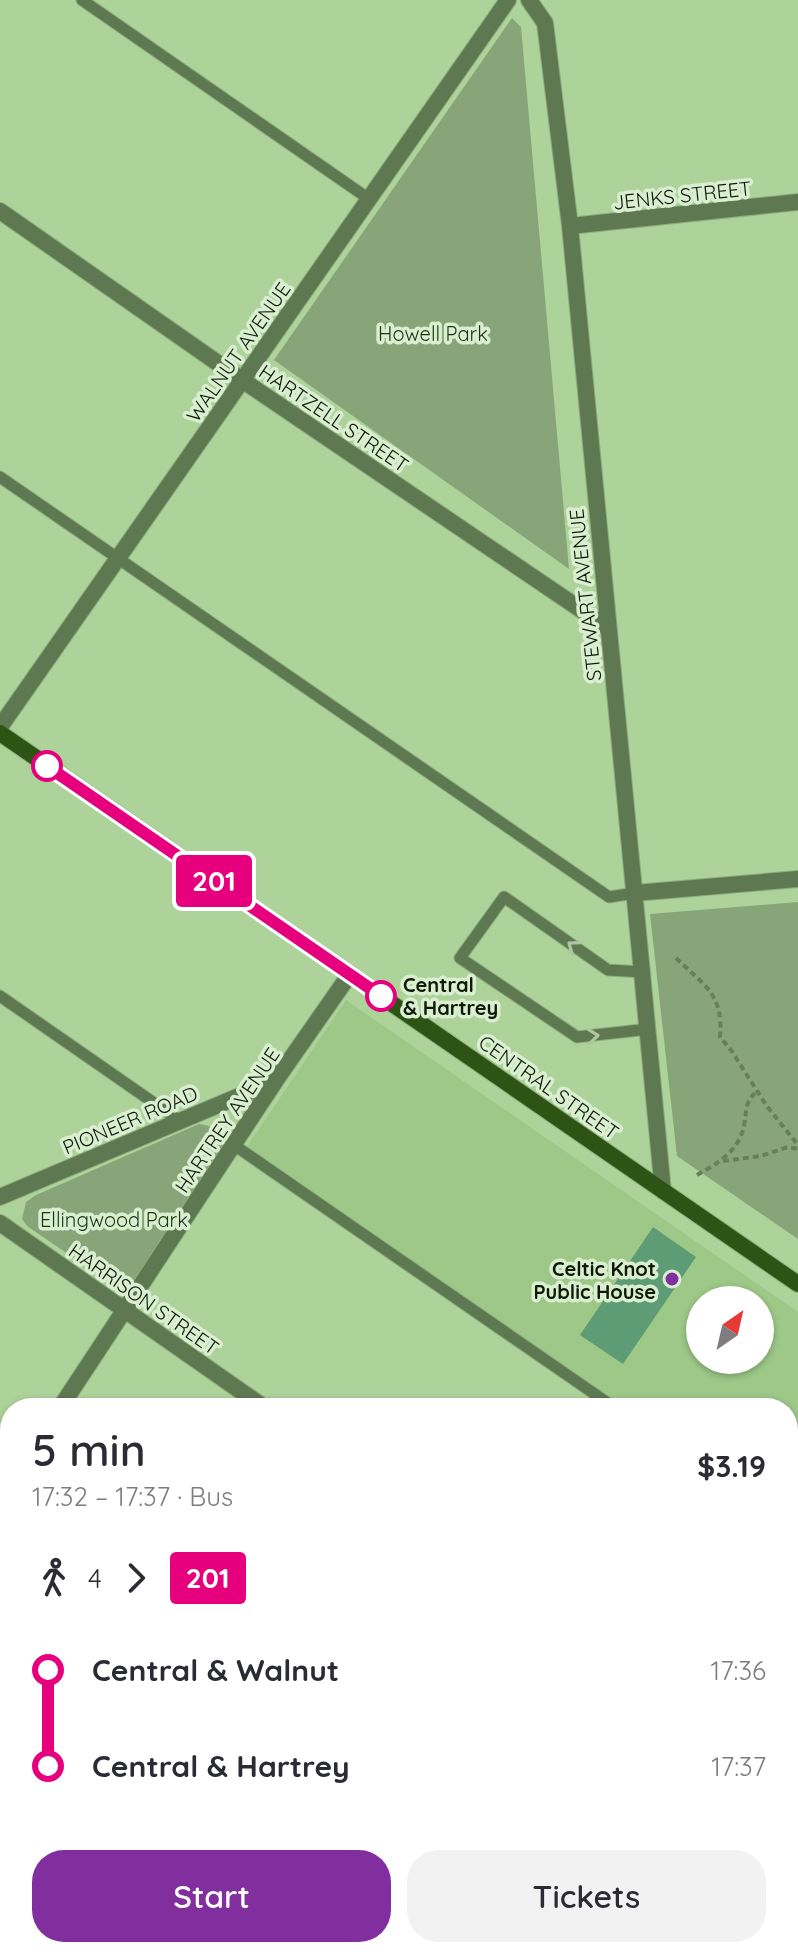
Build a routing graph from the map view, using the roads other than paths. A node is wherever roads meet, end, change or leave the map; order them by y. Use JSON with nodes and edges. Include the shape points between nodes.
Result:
{"nodes":[{"id":1,"x":82,"y":0,"type":"edge"},
{"id":2,"x":508,"y":0,"type":"edge"},
{"id":3,"x":529,"y":0,"type":"edge"},
{"id":4,"x":369,"y":199,"type":"junction"},
{"id":5,"x":798,"y":202,"type":"edge"},
{"id":6,"x":0,"y":211,"type":"edge"},
{"id":7,"x":570,"y":226,"type":"junction"},
{"id":8,"x":242,"y":380,"type":"junction"},
{"id":9,"x":0,"y":477,"type":"edge"},
{"id":10,"x":117,"y":560,"type":"junction"},
{"id":11,"x":608,"y":628,"type":"junction"},
{"id":12,"x":0,"y":727,"type":"edge"},
{"id":13,"x":0,"y":733,"type":"edge"},
{"id":14,"x":798,"y":879,"type":"edge"},
{"id":15,"x":635,"y":893,"type":"junction"},
{"id":16,"x":643,"y":972,"type":"junction"},
{"id":17,"x":350,"y":974,"type":"junction"},
{"id":18,"x":0,"y":996,"type":"edge"},
{"id":19,"x":649,"y":1029,"type":"junction"},
{"id":20,"x":276,"y":1080,"type":"junction"},
{"id":21,"x":180,"y":1121,"type":"junction"},
{"id":22,"x":234,"y":1145,"type":"junction"},
{"id":23,"x":663,"y":1191,"type":"junction"},
{"id":24,"x":0,"y":1197,"type":"edge"},
{"id":25,"x":0,"y":1223,"type":"edge"},
{"id":26,"x":798,"y":1284,"type":"edge"},
{"id":27,"x":125,"y":1309,"type":"junction"},
{"id":28,"x":67,"y":1398,"type":"edge"},
{"id":29,"x":251,"y":1398,"type":"edge"},
{"id":30,"x":601,"y":1398,"type":"edge"}],
"edges":[{"from":1,"to":4,"type":"lane"},
{"from":2,"to":4,"type":"street","name":"WALNUT AVENUE"},
{"from":3,"to":7,"type":"street","name":"STEWART AVENUE","via":[[545,23]]},
{"from":4,"to":8,"type":"street","name":"WALNUT AVENUE"},
{"from":5,"to":7,"type":"street","name":"JENKS STREET"},
{"from":6,"to":8,"type":"street","name":"HARTZELL STREET"},
{"from":7,"to":11,"type":"street","name":"STEWART AVENUE"},
{"from":8,"to":10,"type":"street","name":"WALNUT AVENUE"},
{"from":8,"to":11,"type":"street","name":"HARTZELL STREET"},
{"from":9,"to":10,"type":"lane"},
{"from":10,"to":12,"type":"street","name":"WALNUT AVENUE"},
{"from":10,"to":15,"type":"lane","via":[[609,897]]},
{"from":11,"to":15,"type":"street","name":"STEWART AVENUE"},
{"from":13,"to":17,"type":"main road","name":"CENTRAL STREET"},
{"from":14,"to":15,"type":"street"},
{"from":15,"to":16,"type":"street","name":"STEWART AVENUE"},
{"from":16,"to":19,"type":"street","name":"STEWART AVENUE"},
{"from":16,"to":19,"type":"lane","one_way":true,"via":[[608,970],[504,897],[460,958],[577,1037]]},
{"from":17,"to":20,"type":"street","name":"HARTREY AVENUE"},
{"from":17,"to":23,"type":"main road","name":"CENTRAL STREET"},
{"from":18,"to":21,"type":"lane"},
{"from":19,"to":23,"type":"street","name":"STEWART AVENUE"},
{"from":20,"to":21,"type":"street","name":"PIONEER ROAD"},
{"from":20,"to":22,"type":"street","name":"HARTREY AVENUE"},
{"from":21,"to":24,"type":"street","name":"PIONEER ROAD"},
{"from":22,"to":27,"type":"street","name":"HARTREY AVENUE"},
{"from":22,"to":30,"type":"lane"},
{"from":23,"to":26,"type":"main road","name":"CENTRAL STREET"},
{"from":25,"to":27,"type":"street","name":"HARRISON STREET"},
{"from":27,"to":28,"type":"street","name":"HARTREY AVENUE"},
{"from":27,"to":29,"type":"street","name":"HARRISON STREET"}]}
